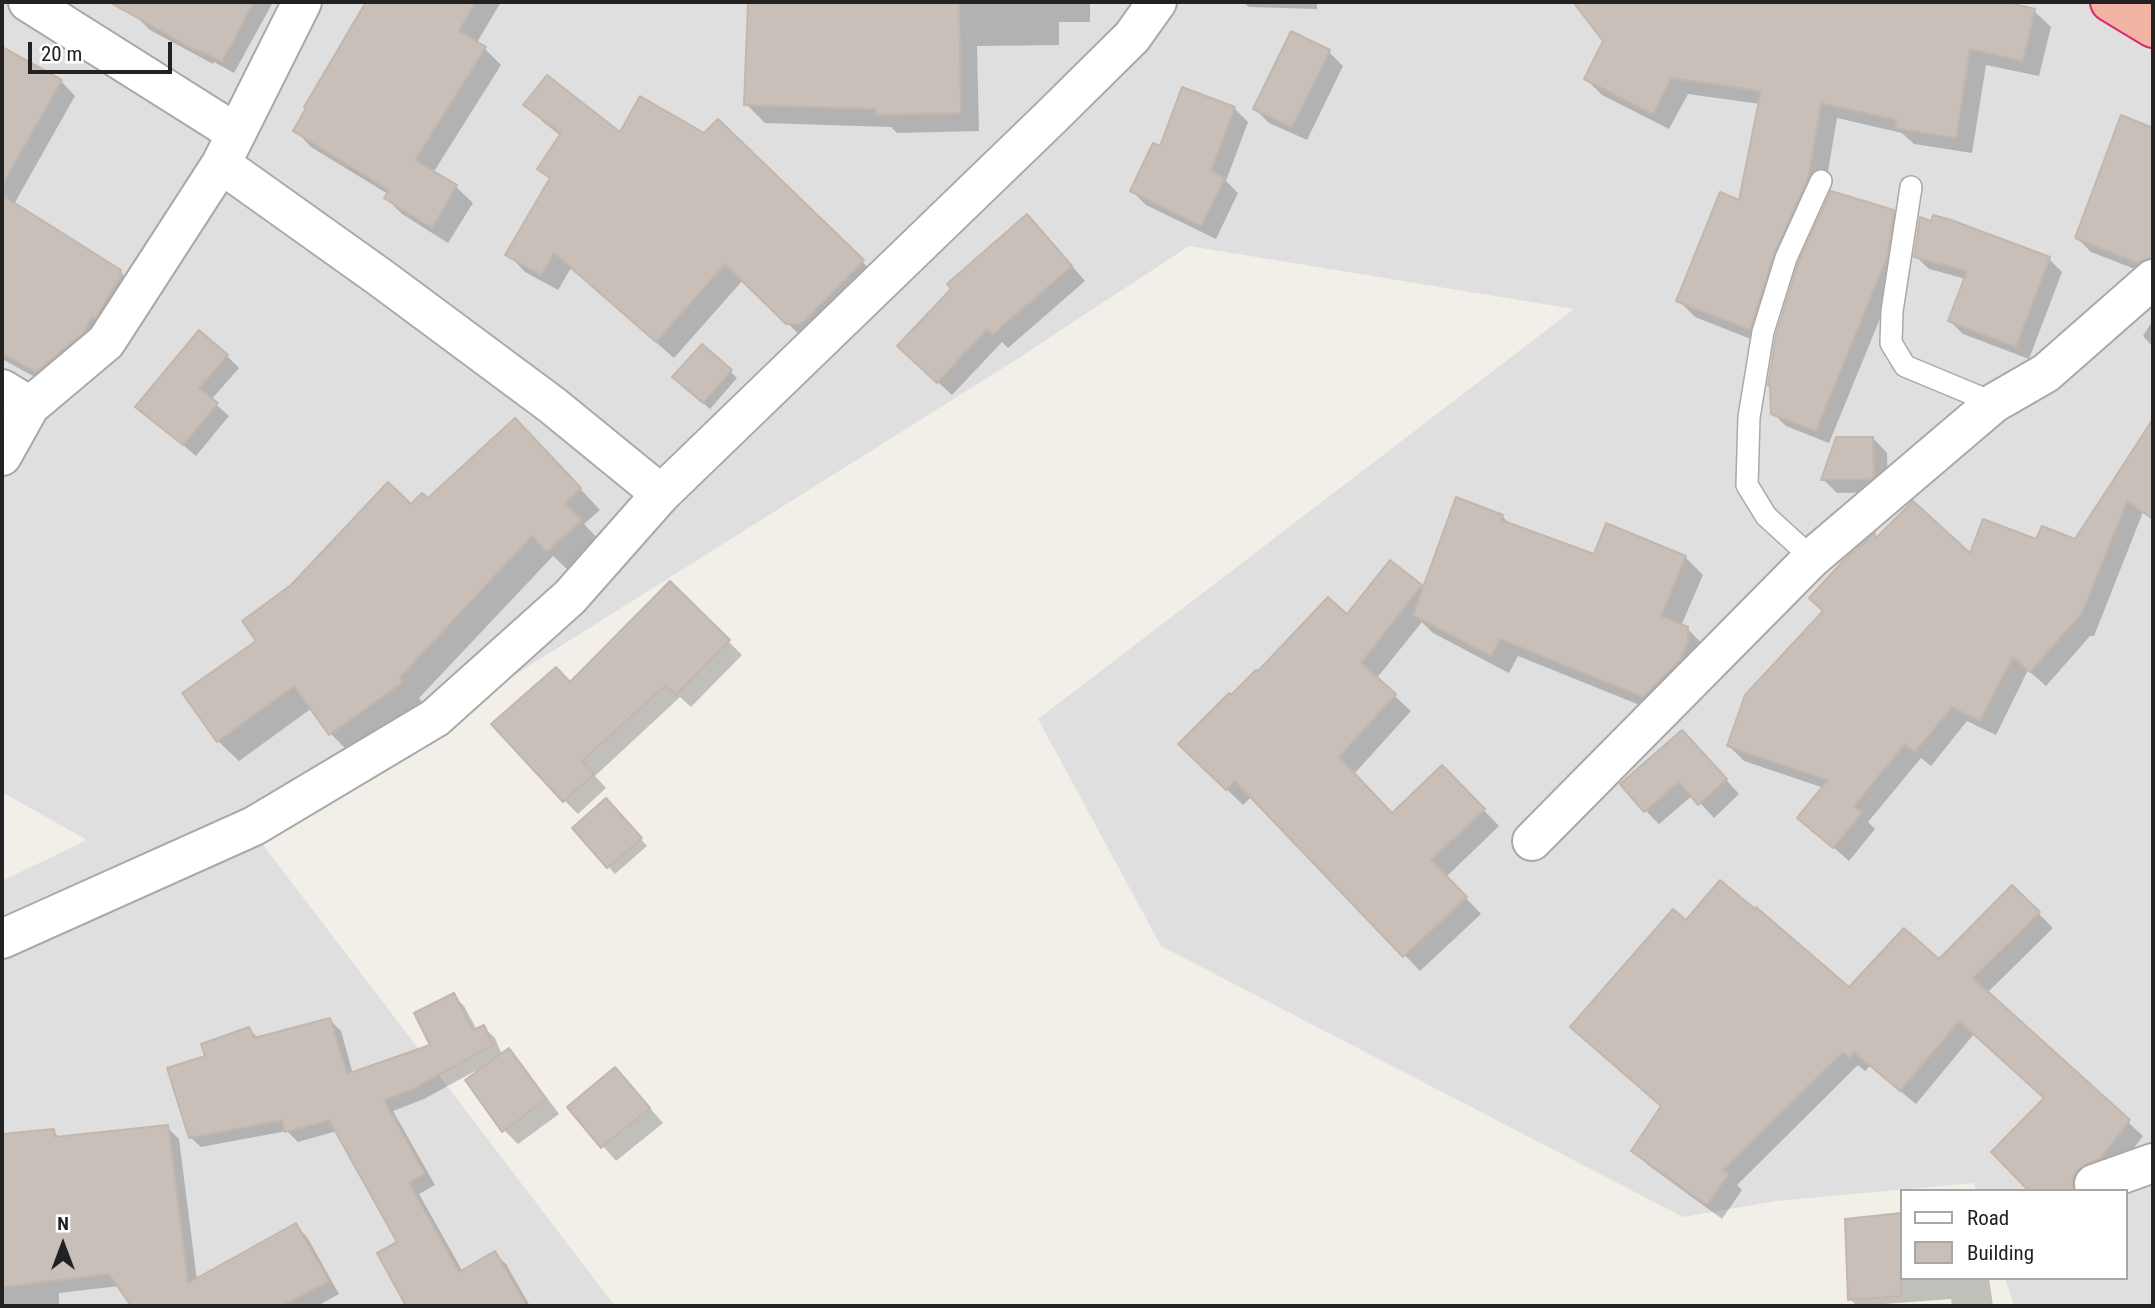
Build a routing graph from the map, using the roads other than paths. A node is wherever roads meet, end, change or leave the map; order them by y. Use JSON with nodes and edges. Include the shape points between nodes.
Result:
{"nodes":[{"id":1,"x":28,"y":2,"type":"edge"},
{"id":2,"x":302,"y":2,"type":"edge"},
{"id":3,"x":1157,"y":2,"type":"edge"},
{"id":4,"x":2110,"y":2,"type":"edge"},
{"id":5,"x":2153,"y":29,"type":"edge"},
{"id":6,"x":229,"y":148,"type":"junction"},
{"id":7,"x":1821,"y":181,"type":"dead end"},
{"id":8,"x":1911,"y":187,"type":"dead end"},
{"id":9,"x":2153,"y":279,"type":"edge"},
{"id":10,"x":16,"y":398,"type":"edge"},
{"id":11,"x":1994,"y":402,"type":"junction"},
{"id":12,"x":2,"y":456,"type":"edge"},
{"id":13,"x":661,"y":494,"type":"junction"},
{"id":14,"x":1812,"y":558,"type":"junction"},
{"id":15,"x":1532,"y":841,"type":"dead end"},
{"id":16,"x":2,"y":939,"type":"edge"},
{"id":17,"x":2153,"y":1163,"type":"edge"},
{"id":18,"x":2094,"y":1184,"type":"dead end"}],
"edges":[{"from":1,"to":6,"type":"street"},
{"from":2,"to":6,"type":"street"},
{"from":3,"to":13,"type":"street","via":[[1132,37]]},
{"from":4,"to":5,"type":"highway"},
{"from":6,"to":10,"type":"street","via":[[106,342]]},
{"from":6,"to":13,"type":"street","via":[[381,278],[552,405]]},
{"from":7,"to":14,"type":"lane","via":[[1786,258],[1763,332],[1749,417],[1747,485],[1766,516]]},
{"from":8,"to":11,"type":"lane","via":[[1891,343],[1905,366]]},
{"from":9,"to":11,"type":"street","via":[[2046,373]]},
{"from":10,"to":12,"type":"street"},
{"from":11,"to":14,"type":"street"},
{"from":13,"to":16,"type":"street","via":[[570,597],[435,718],[254,826]]},
{"from":14,"to":15,"type":"street"},
{"from":17,"to":18,"type":"street"}]}
